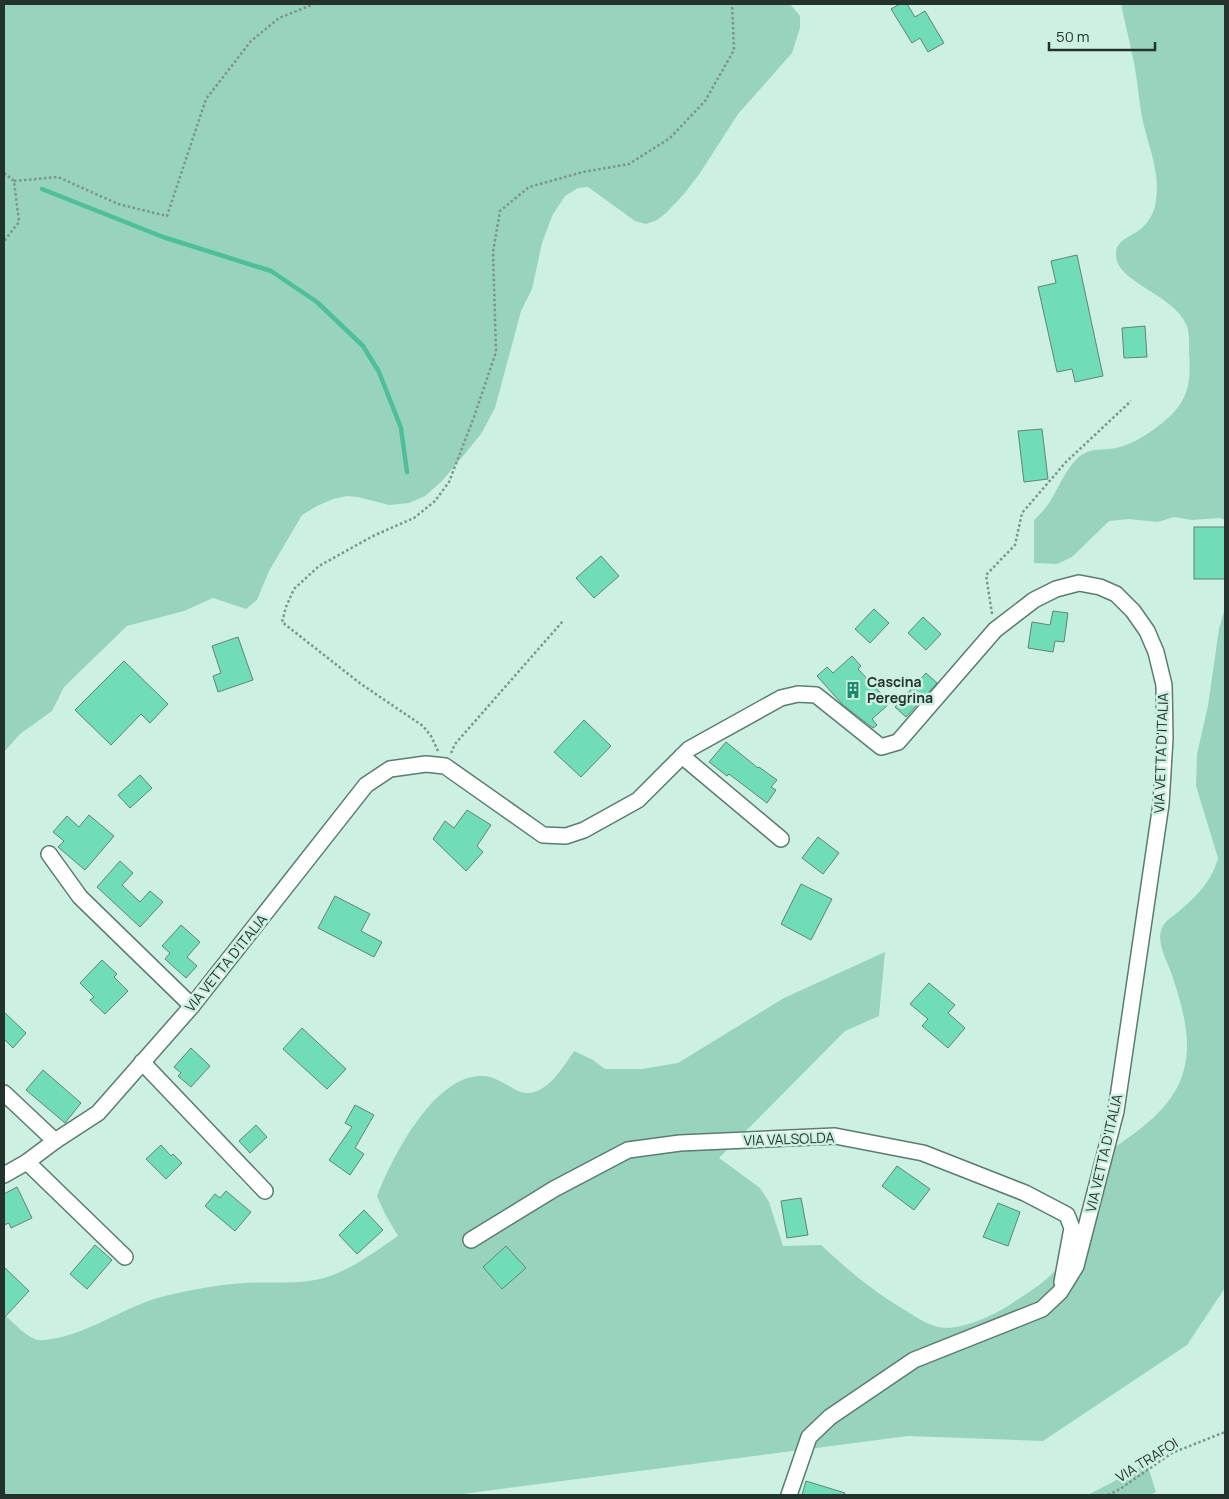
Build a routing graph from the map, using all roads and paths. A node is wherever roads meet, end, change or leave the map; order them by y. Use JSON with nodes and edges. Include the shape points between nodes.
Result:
{"nodes":[{"id":1,"x":314,"y":4,"type":"edge"},
{"id":2,"x":732,"y":4,"type":"edge"},
{"id":3,"x":4,"y":173,"type":"edge"},
{"id":4,"x":14,"y":181,"type":"junction"},
{"id":5,"x":4,"y":242,"type":"edge"},
{"id":6,"x":1130,"y":400,"type":"dead end"},
{"id":7,"x":563,"y":620,"type":"dead end"},
{"id":8,"x":995,"y":630,"type":"junction"},
{"id":9,"x":682,"y":756,"type":"junction"},
{"id":10,"x":445,"y":766,"type":"junction"},
{"id":11,"x":781,"y":839,"type":"dead end"},
{"id":12,"x":49,"y":854,"type":"dead end"},
{"id":13,"x":192,"y":1006,"type":"junction"},
{"id":14,"x":142,"y":1062,"type":"junction"},
{"id":15,"x":4,"y":1093,"type":"edge"},
{"id":16,"x":55,"y":1141,"type":"junction"},
{"id":17,"x":27,"y":1162,"type":"junction"},
{"id":18,"x":4,"y":1175,"type":"edge"},
{"id":19,"x":265,"y":1191,"type":"dead end"},
{"id":20,"x":471,"y":1240,"type":"dead end"},
{"id":21,"x":125,"y":1257,"type":"dead end"},
{"id":22,"x":1060,"y":1292,"type":"junction"},
{"id":23,"x":1225,"y":1432,"type":"edge"},
{"id":24,"x":789,"y":1495,"type":"edge"},
{"id":25,"x":1108,"y":1495,"type":"edge"}],
"edges":[{"from":1,"to":4,"type":"path","via":[[279,18],[251,41],[206,99],[167,216],[118,204],[58,177]]},
{"from":2,"to":10,"type":"path","via":[[734,50],[705,101],[670,138],[629,164],[583,172],[529,187],[500,211],[493,252],[496,352],[449,482],[435,500],[414,518],[319,566],[294,589],[286,607],[282,622],[361,684],[423,726]]},
{"from":3,"to":4,"type":"path"},
{"from":4,"to":5,"type":"path","via":[[19,222]]},
{"from":6,"to":8,"type":"path","via":[[1066,462],[1022,513],[1016,545],[986,575]]},
{"from":7,"to":10,"type":"path","via":[[455,744]]},
{"from":8,"to":9,"type":"street","name":"VIA VETTA D'ITALIA","via":[[898,742],[881,747],[816,695],[798,694],[781,698],[689,749]]},
{"from":8,"to":22,"type":"street","name":"VIA VETTA D'ITALIA","via":[[1034,600],[1056,588],[1079,583],[1100,587],[1116,594],[1133,610],[1147,631],[1164,685],[1161,804],[1116,1111],[1076,1266]]},
{"from":9,"to":10,"type":"street","name":"VIA VETTA D'ITALIA","via":[[638,800],[584,830],[566,836],[543,835]]},
{"from":9,"to":11,"type":"street"},
{"from":10,"to":13,"type":"street","name":"VIA VETTA D'ITALIA","via":[[426,764],[390,769],[366,786]]},
{"from":12,"to":13,"type":"street","via":[[80,897]]},
{"from":13,"to":14,"type":"street","name":"VIA VETTA D'ITALIA"},
{"from":14,"to":16,"type":"street","name":"VIA VETTA D'ITALIA","via":[[98,1113]]},
{"from":14,"to":19,"type":"street"},
{"from":15,"to":16,"type":"street"},
{"from":16,"to":17,"type":"street","name":"VIA VETTA D'ITALIA"},
{"from":17,"to":18,"type":"street","name":"VIA VETTA D'ITALIA"},
{"from":17,"to":21,"type":"street"},
{"from":20,"to":22,"type":"street","name":"VIA VALSOLDA","via":[[554,1189],[628,1150],[680,1143],[835,1136],[923,1152],[1025,1193],[1067,1215],[1072,1228]]},
{"from":22,"to":24,"type":"street","name":"VIA VETTA D'ITALIA","via":[[1042,1308],[914,1360],[830,1417],[809,1437]]},
{"from":23,"to":25,"type":"path","name":"VIA TRAFOI","via":[[1172,1453]]}]}
